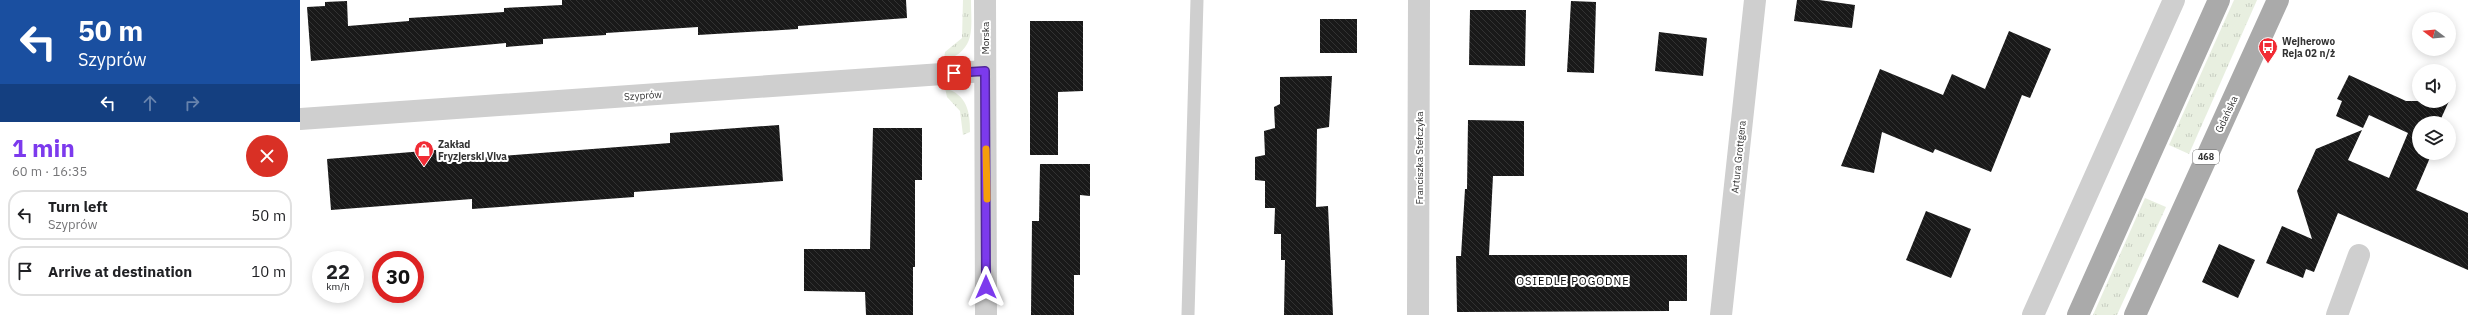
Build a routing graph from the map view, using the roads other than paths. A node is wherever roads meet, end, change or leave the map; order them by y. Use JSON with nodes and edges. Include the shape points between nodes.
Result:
{"nodes":[{"id":1,"x":985,"y":0,"type":"edge"},
{"id":2,"x":1197,"y":0,"type":"edge"},
{"id":3,"x":1419,"y":0,"type":"edge"},
{"id":4,"x":1756,"y":0,"type":"edge"},
{"id":5,"x":2174,"y":0,"type":"edge"},
{"id":6,"x":2219,"y":0,"type":"edge"},
{"id":7,"x":2278,"y":0,"type":"edge"},
{"id":8,"x":985,"y":71,"type":"junction"},
{"id":9,"x":300,"y":119,"type":"edge"},
{"id":10,"x":2359,"y":255,"type":"dead end"},
{"id":11,"x":986,"y":315,"type":"edge"},
{"id":12,"x":1188,"y":315,"type":"edge"},
{"id":13,"x":1418,"y":315,"type":"edge"},
{"id":14,"x":1721,"y":315,"type":"edge"},
{"id":15,"x":2033,"y":315,"type":"edge"},
{"id":16,"x":2078,"y":315,"type":"edge"},
{"id":17,"x":2135,"y":315,"type":"edge"},
{"id":18,"x":2337,"y":315,"type":"edge"}],
"edges":[{"from":1,"to":8,"type":"street","name":"Morska"},
{"from":2,"to":12,"type":"lane"},
{"from":3,"to":13,"type":"street","name":"Franciszka Stefczyka"},
{"from":4,"to":14,"type":"street","name":"Artura Grottgera"},
{"from":5,"to":15,"type":"street"},
{"from":6,"to":16,"type":"main road"},
{"from":7,"to":17,"type":"main road","name":"Gdańska","number":"468"},
{"from":8,"to":9,"type":"street","name":"Szyprów"},
{"from":8,"to":11,"type":"street","name":"Morska"},
{"from":10,"to":18,"type":"street"}]}
